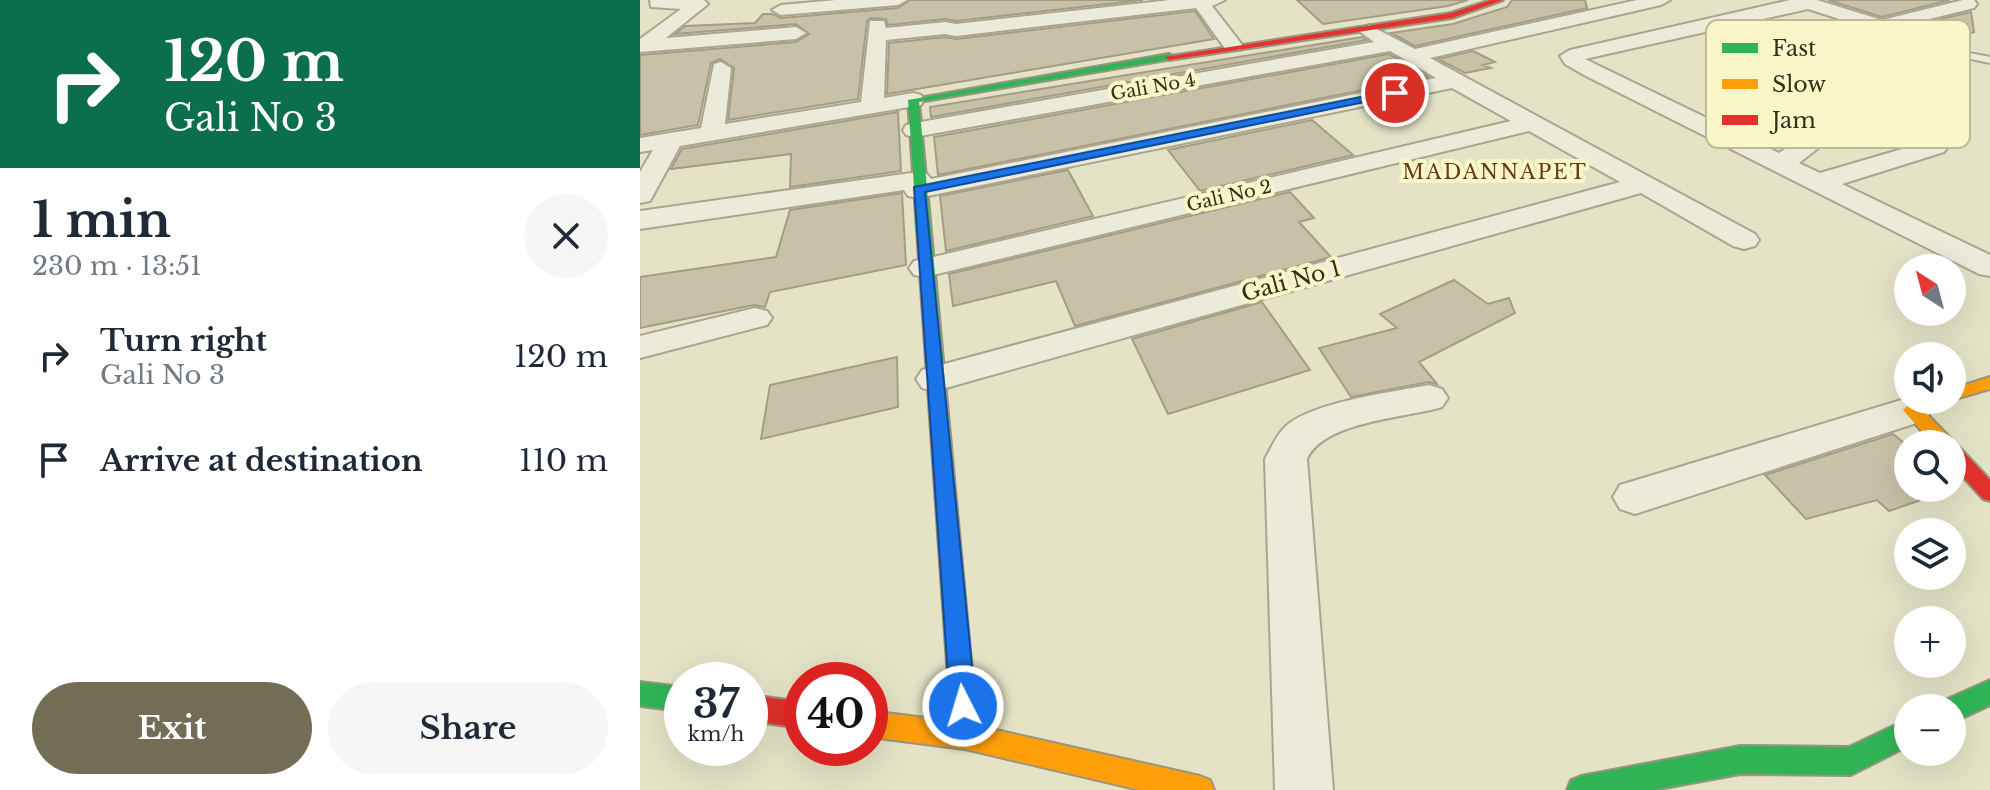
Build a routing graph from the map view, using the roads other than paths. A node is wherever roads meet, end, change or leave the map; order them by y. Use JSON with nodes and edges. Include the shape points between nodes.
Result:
{"nodes":[{"id":1,"x":898,"y":0,"type":"edge"},
{"id":2,"x":1499,"y":0,"type":"edge"},
{"id":3,"x":1661,"y":0,"type":"edge"},
{"id":4,"x":1205,"y":1,"type":"edge"},
{"id":5,"x":652,"y":2,"type":"edge"},
{"id":6,"x":1804,"y":2,"type":"edge"},
{"id":7,"x":1962,"y":2,"type":"edge"},
{"id":8,"x":1623,"y":3,"type":"edge"},
{"id":9,"x":781,"y":10,"type":"dead end"},
{"id":10,"x":1990,"y":10,"type":"edge"},
{"id":11,"x":1726,"y":20,"type":"edge"},
{"id":12,"x":1862,"y":20,"type":"edge"},
{"id":13,"x":1901,"y":20,"type":"edge"},
{"id":14,"x":1706,"y":25,"type":"edge"},
{"id":15,"x":1363,"y":28,"type":"junction"},
{"id":16,"x":796,"y":33,"type":"dead end"},
{"id":17,"x":642,"y":46,"type":"edge"},
{"id":18,"x":1233,"y":46,"type":"junction"},
{"id":19,"x":1402,"y":50,"type":"junction"},
{"id":20,"x":1970,"y":56,"type":"edge"},
{"id":21,"x":1990,"y":60,"type":"edge"},
{"id":22,"x":721,"y":68,"type":"dead end"},
{"id":23,"x":1454,"y":81,"type":"junction"},
{"id":24,"x":913,"y":100,"type":"junction"},
{"id":25,"x":872,"y":106,"type":"junction"},
{"id":26,"x":1533,"y":123,"type":"junction"},
{"id":27,"x":1706,"y":128,"type":"edge"},
{"id":28,"x":915,"y":130,"type":"junction"},
{"id":29,"x":712,"y":135,"type":"junction"},
{"id":30,"x":670,"y":142,"type":"junction"},
{"id":31,"x":640,"y":145,"type":"edge"},
{"id":32,"x":1747,"y":148,"type":"edge"},
{"id":33,"x":1804,"y":148,"type":"edge"},
{"id":34,"x":1932,"y":148,"type":"edge"},
{"id":35,"x":1780,"y":164,"type":"junction"},
{"id":36,"x":1820,"y":182,"type":"junction"},
{"id":37,"x":1646,"y":183,"type":"junction"},
{"id":38,"x":918,"y":185,"type":"junction"},
{"id":39,"x":640,"y":195,"type":"edge"},
{"id":40,"x":640,"y":220,"type":"edge"},
{"id":41,"x":1744,"y":240,"type":"dead end"},
{"id":42,"x":1990,"y":267,"type":"edge"},
{"id":43,"x":925,"y":268,"type":"junction"},
{"id":44,"x":755,"y":318,"type":"dead end"},
{"id":45,"x":640,"y":347,"type":"edge"},
{"id":46,"x":935,"y":379,"type":"junction"},
{"id":47,"x":1990,"y":383,"type":"edge"},
{"id":48,"x":1966,"y":391,"type":"edge"},
{"id":49,"x":1429,"y":398,"type":"dead end"},
{"id":50,"x":1898,"y":414,"type":"edge"},
{"id":51,"x":1966,"y":467,"type":"edge"},
{"id":52,"x":1990,"y":493,"type":"edge"},
{"id":53,"x":1635,"y":497,"type":"dead end"},
{"id":54,"x":1990,"y":692,"type":"edge"},
{"id":55,"x":640,"y":694,"type":"edge"},
{"id":56,"x":664,"y":697,"type":"edge"},
{"id":57,"x":1966,"y":703,"type":"edge"},
{"id":58,"x":888,"y":726,"type":"edge"},
{"id":59,"x":965,"y":736,"type":"junction"},
{"id":60,"x":1894,"y":739,"type":"edge"},
{"id":61,"x":1752,"y":775,"type":"edge"},
{"id":62,"x":1200,"y":790,"type":"edge"},
{"id":63,"x":1304,"y":790,"type":"edge"},
{"id":64,"x":1581,"y":790,"type":"edge"}],
"edges":[{"from":1,"to":9,"type":"street"},
{"from":2,"to":15,"type":"street","via":[[1452,15]]},
{"from":3,"to":8,"type":"street","name":"Gali No 4"},
{"from":4,"to":18,"type":"street"},
{"from":4,"to":25,"type":"street","via":[[956,30],[877,30]]},
{"from":5,"to":17,"type":"street","via":[[699,4]]},
{"from":6,"to":11,"type":"street"},
{"from":6,"to":12,"type":"street"},
{"from":7,"to":10,"type":"street"},
{"from":7,"to":13,"type":"street"},
{"from":8,"to":19,"type":"street","name":"Gali No 4"},
{"from":14,"to":27,"type":"street","via":[[1570,56]]},
{"from":15,"to":18,"type":"street"},
{"from":15,"to":19,"type":"street"},
{"from":16,"to":17,"type":"street"},
{"from":18,"to":24,"type":"street"},
{"from":19,"to":23,"type":"street"},
{"from":19,"to":28,"type":"street","name":"Gali No 4"},
{"from":20,"to":21,"type":"lane"},
{"from":22,"to":29,"type":"street"},
{"from":23,"to":26,"type":"street"},
{"from":23,"to":38,"type":"street"},
{"from":24,"to":25,"type":"street"},
{"from":24,"to":28,"type":"street"},
{"from":25,"to":29,"type":"street"},
{"from":26,"to":37,"type":"street"},
{"from":26,"to":43,"type":"street","name":"Gali No 2"},
{"from":28,"to":38,"type":"street"},
{"from":29,"to":30,"type":"street"},
{"from":30,"to":31,"type":"street"},
{"from":30,"to":39,"type":"street"},
{"from":32,"to":35,"type":"street"},
{"from":33,"to":35,"type":"street"},
{"from":34,"to":36,"type":"street"},
{"from":35,"to":36,"type":"street"},
{"from":36,"to":42,"type":"street"},
{"from":37,"to":41,"type":"street"},
{"from":37,"to":46,"type":"street","name":"Gali No 1"},
{"from":38,"to":40,"type":"street"},
{"from":38,"to":43,"type":"street"},
{"from":43,"to":46,"type":"street"},
{"from":44,"to":45,"type":"street"},
{"from":46,"to":59,"type":"street"},
{"from":47,"to":48,"type":"street"},
{"from":49,"to":63,"type":"street","via":[[1326,423],[1305,432],[1286,459]]},
{"from":50,"to":53,"type":"street"},
{"from":51,"to":52,"type":"street"},
{"from":54,"to":57,"type":"street"},
{"from":55,"to":56,"type":"street"},
{"from":58,"to":59,"type":"street"},
{"from":59,"to":62,"type":"street"},
{"from":60,"to":61,"type":"street","via":[[1851,761]]},
{"from":61,"to":64,"type":"street"}]}
